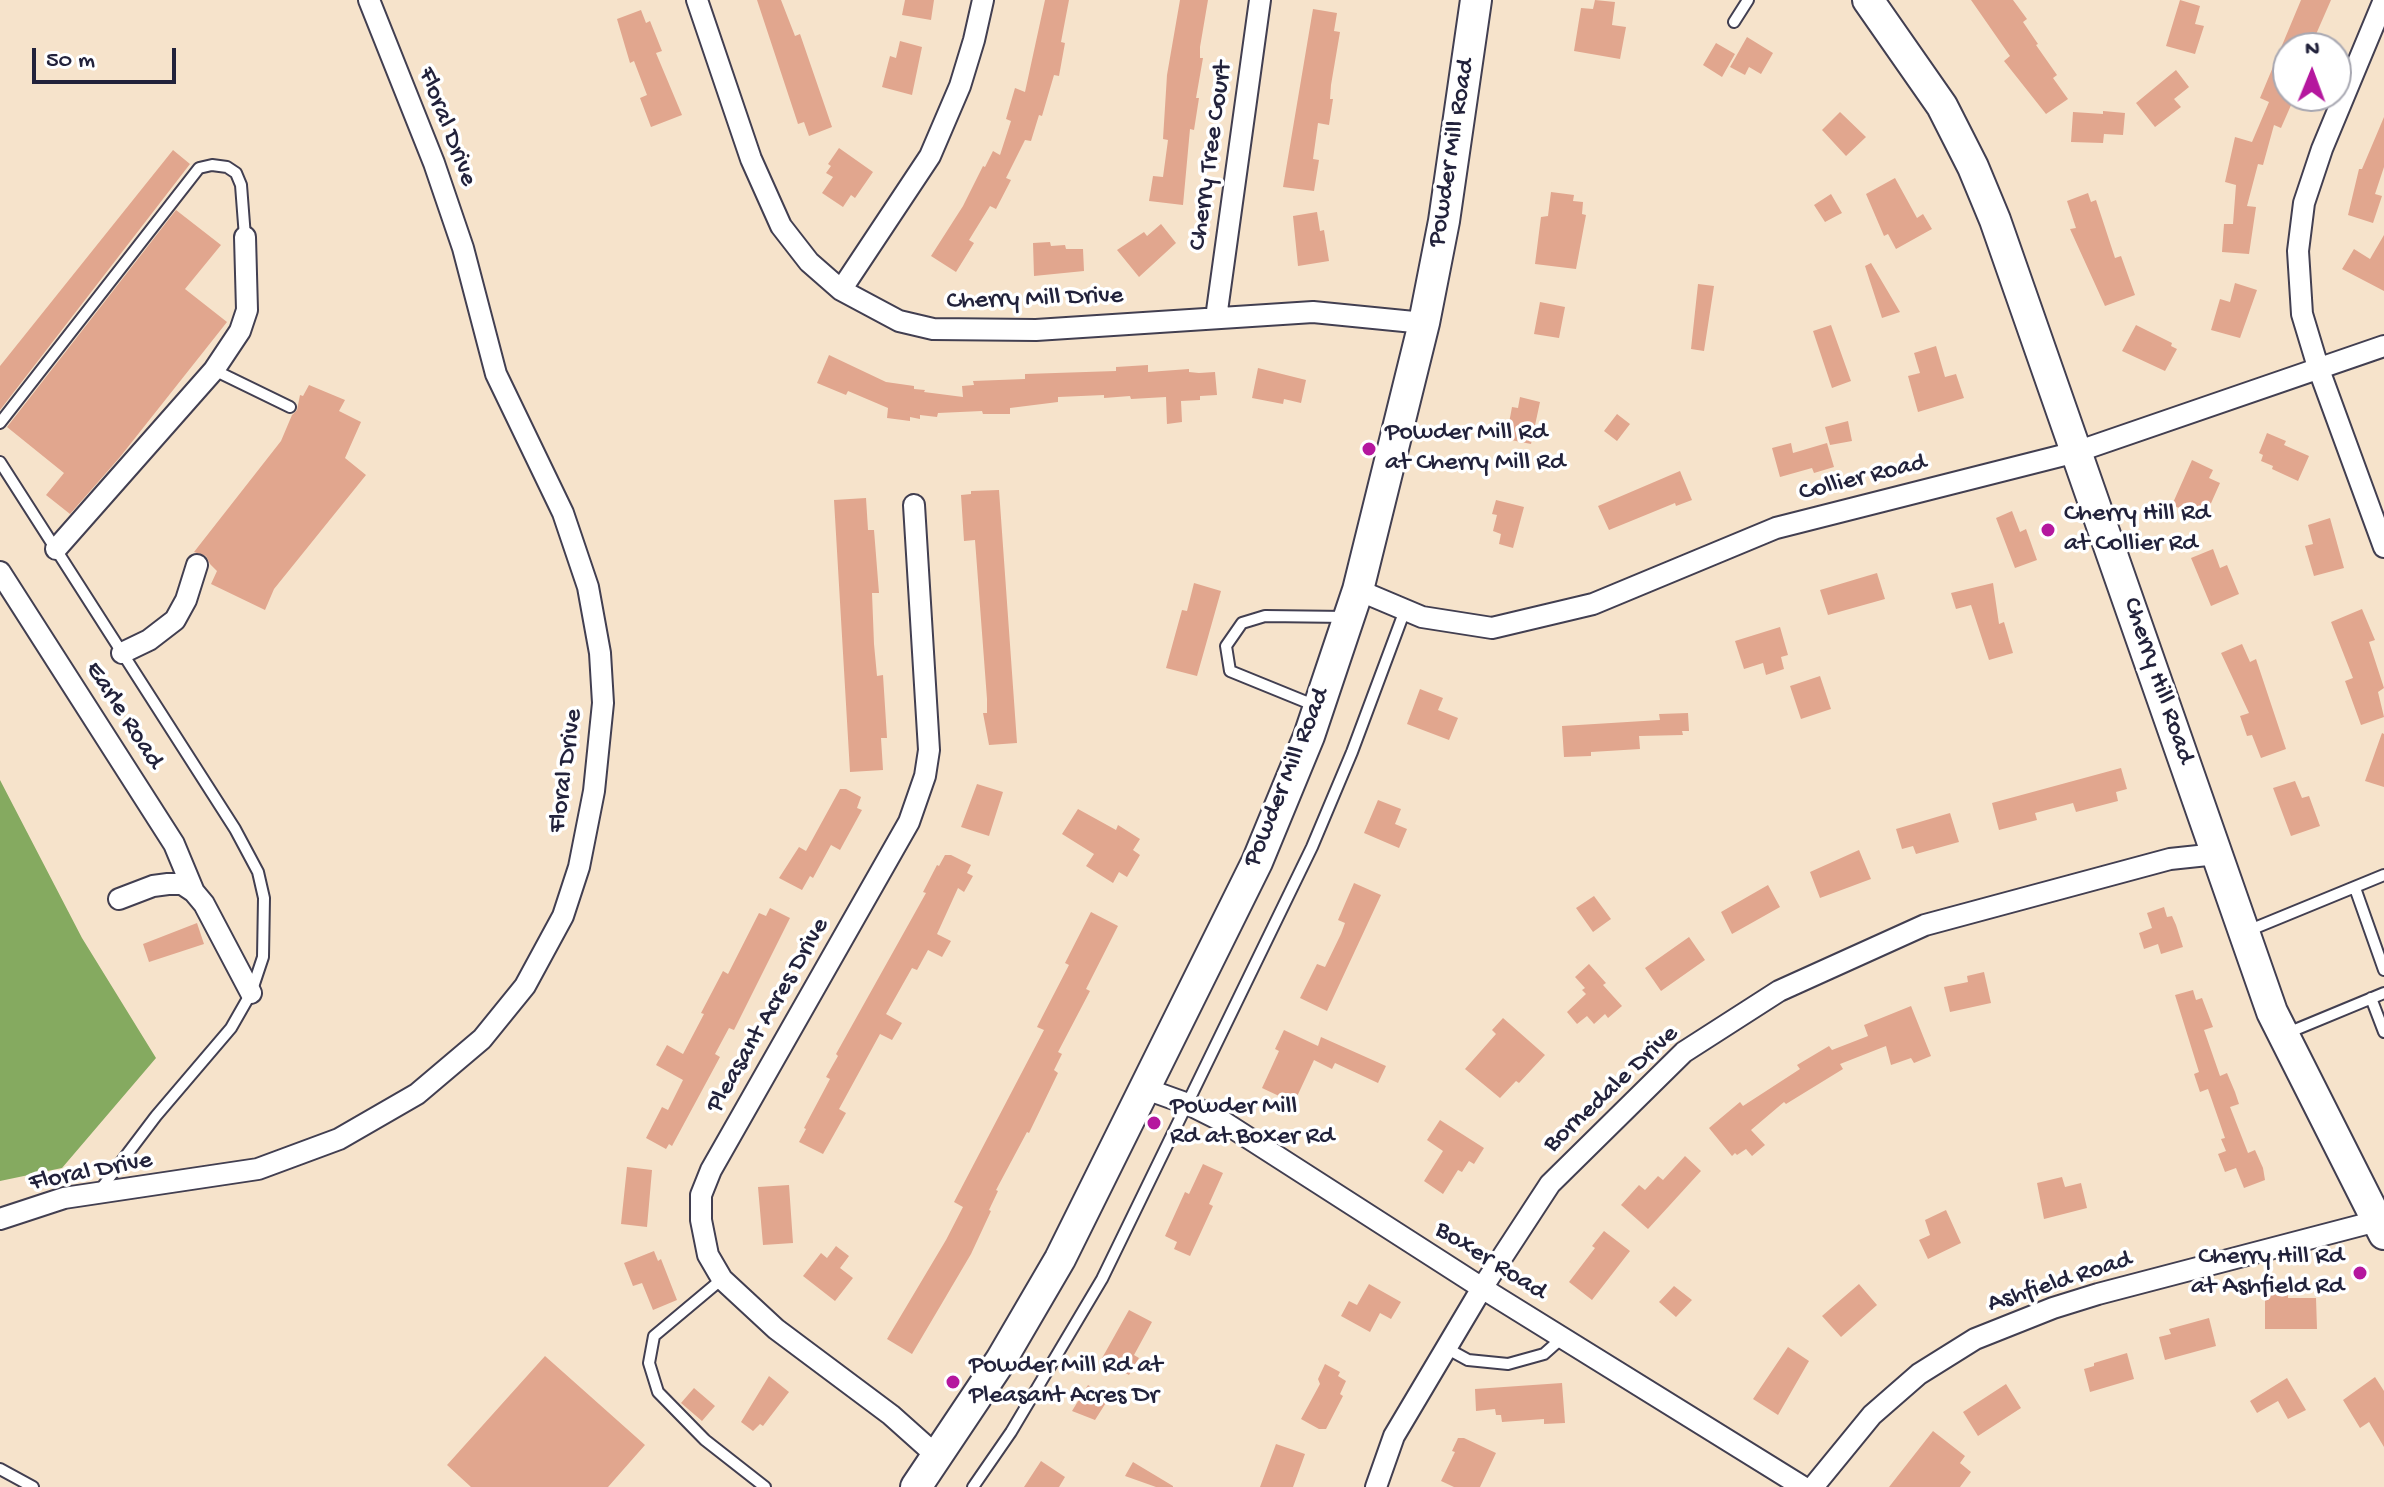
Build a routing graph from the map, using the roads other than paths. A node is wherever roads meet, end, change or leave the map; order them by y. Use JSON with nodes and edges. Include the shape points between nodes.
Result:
{"nodes":[{"id":1,"x":369,"y":0,"type":"edge"},
{"id":2,"x":697,"y":0,"type":"edge"},
{"id":3,"x":983,"y":0,"type":"edge"},
{"id":4,"x":1260,"y":0,"type":"edge"},
{"id":5,"x":1476,"y":0,"type":"edge"},
{"id":6,"x":1748,"y":0,"type":"edge"},
{"id":7,"x":1868,"y":0,"type":"edge"},
{"id":8,"x":2384,"y":0,"type":"edge"},
{"id":9,"x":1734,"y":22,"type":"dead end"},
{"id":10,"x":245,"y":237,"type":"joint"},
{"id":11,"x":841,"y":290,"type":"junction"},
{"id":12,"x":1216,"y":318,"type":"junction"},
{"id":13,"x":1424,"y":323,"type":"junction"},
{"id":14,"x":2384,"y":346,"type":"edge"},
{"id":15,"x":2318,"y":367,"type":"junction"},
{"id":16,"x":214,"y":370,"type":"junction"},
{"id":17,"x":290,"y":407,"type":"dead end"},
{"id":18,"x":0,"y":423,"type":"edge"},
{"id":19,"x":2076,"y":452,"type":"junction"},
{"id":20,"x":0,"y":462,"type":"edge"},
{"id":21,"x":914,"y":505,"type":"dead end"},
{"id":22,"x":2384,"y":547,"type":"edge"},
{"id":23,"x":56,"y":549,"type":"junction"},
{"id":24,"x":197,"y":565,"type":"dead end"},
{"id":25,"x":0,"y":572,"type":"edge"},
{"id":26,"x":1354,"y":604,"type":"junction"},
{"id":27,"x":1405,"y":610,"type":"junction"},
{"id":28,"x":122,"y":653,"type":"junction"},
{"id":29,"x":1318,"y":707,"type":"junction"},
{"id":30,"x":2217,"y":854,"type":"junction"},
{"id":31,"x":2384,"y":875,"type":"edge"},
{"id":32,"x":2355,"y":888,"type":"junction"},
{"id":33,"x":194,"y":892,"type":"junction"},
{"id":34,"x":119,"y":899,"type":"dead end"},
{"id":35,"x":2244,"y":933,"type":"junction"},
{"id":36,"x":2384,"y":970,"type":"edge"},
{"id":37,"x":251,"y":993,"type":"junction"},
{"id":38,"x":2384,"y":993,"type":"edge"},
{"id":39,"x":2371,"y":998,"type":"junction"},
{"id":40,"x":2384,"y":1032,"type":"edge"},
{"id":41,"x":2283,"y":1035,"type":"junction"},
{"id":42,"x":1146,"y":1089,"type":"junction"},
{"id":43,"x":1188,"y":1104,"type":"junction"},
{"id":44,"x":96,"y":1196,"type":"junction"},
{"id":45,"x":0,"y":1219,"type":"edge"},
{"id":46,"x":2380,"y":1228,"type":"edge"},
{"id":47,"x":722,"y":1279,"type":"junction"},
{"id":48,"x":1482,"y":1288,"type":"junction"},
{"id":49,"x":1562,"y":1338,"type":"junction"},
{"id":50,"x":1446,"y":1348,"type":"junction"},
{"id":51,"x":938,"y":1457,"type":"junction"},
{"id":52,"x":0,"y":1469,"type":"edge"},
{"id":53,"x":33,"y":1487,"type":"edge"},
{"id":54,"x":765,"y":1487,"type":"edge"},
{"id":55,"x":916,"y":1487,"type":"edge"},
{"id":56,"x":973,"y":1487,"type":"edge"},
{"id":57,"x":1376,"y":1487,"type":"edge"},
{"id":58,"x":1803,"y":1487,"type":"edge"},
{"id":59,"x":1813,"y":1487,"type":"edge"}],
"edges":[{"from":1,"to":44,"type":"street","name":"Floral Drive","via":[[463,248],[496,374],[563,513],[588,587],[603,703],[579,867],[563,916],[525,986],[482,1039],[417,1094],[339,1139],[258,1169]]},
{"from":2,"to":11,"type":"street","name":"Cherry Mill Drive","via":[[751,159],[781,226],[809,262]]},
{"from":3,"to":11,"type":"street","via":[[960,86],[930,156]]},
{"from":4,"to":12,"type":"street","name":"Cherry Tree Court"},
{"from":5,"to":13,"type":"main road","name":"Powder Mill Road"},
{"from":6,"to":9,"type":"lane"},
{"from":7,"to":19,"type":"main road","name":"Cherry Hill Road","via":[[1942,106],[1973,167]]},
{"from":8,"to":15,"type":"street","via":[[2304,203],[2298,251],[2302,314]]},
{"from":10,"to":16,"type":"street","via":[[247,310]]},
{"from":10,"to":18,"type":"lane","via":[[236,173],[227,167],[199,168]]},
{"from":11,"to":12,"type":"street","name":"Cherry Mill Drive","via":[[899,321],[933,329],[1036,330]]},
{"from":12,"to":13,"type":"street","name":"Cherry Mill Drive","via":[[1313,312]]},
{"from":13,"to":26,"type":"main road","name":"Powder Mill Road"},
{"from":14,"to":15,"type":"street","name":"Collier Road"},
{"from":15,"to":19,"type":"street","name":"Collier Road"},
{"from":15,"to":22,"type":"street"},
{"from":16,"to":17,"type":"lane"},
{"from":16,"to":23,"type":"street"},
{"from":19,"to":27,"type":"street","name":"Collier Road","via":[[1776,528],[1593,604],[1492,628]]},
{"from":19,"to":30,"type":"main road","name":"Cherry Hill Road"},
{"from":20,"to":23,"type":"lane"},
{"from":21,"to":47,"type":"street","name":"Pleasant Acres Drive","via":[[929,750],[925,776],[909,822],[711,1170],[701,1195],[701,1220],[708,1255]]},
{"from":23,"to":28,"type":"lane"},
{"from":24,"to":28,"type":"street","via":[[175,620]]},
{"from":25,"to":33,"type":"street","name":"Earle Road","via":[[174,844]]},
{"from":26,"to":27,"type":"street","name":"Collier Road"},
{"from":26,"to":29,"type":"main road","name":"Powder Mill Road"},
{"from":26,"to":29,"type":"lane","via":[[1242,623],[1226,646],[1230,671]]},
{"from":27,"to":43,"type":"lane","via":[[1312,847]]},
{"from":28,"to":37,"type":"lane","via":[[258,872],[265,930]]},
{"from":29,"to":42,"type":"main road","name":"Powder Mill Road","via":[[1257,862]]},
{"from":30,"to":35,"type":"main road","name":"Cherry Hill Road"},
{"from":30,"to":48,"type":"street","name":"Bornedale Drive","via":[[2170,859],[1925,925],[1779,991],[1684,1052],[1550,1184]]},
{"from":31,"to":32,"type":"lane"},
{"from":32,"to":35,"type":"lane"},
{"from":32,"to":36,"type":"lane"},
{"from":33,"to":34,"type":"street","via":[[182,884],[168,884]]},
{"from":33,"to":37,"type":"street","name":"Earle Road"},
{"from":35,"to":41,"type":"main road","name":"Cherry Hill Road"},
{"from":37,"to":44,"type":"lane","via":[[231,1028]]},
{"from":38,"to":39,"type":"lane"},
{"from":39,"to":40,"type":"lane"},
{"from":39,"to":41,"type":"lane"},
{"from":41,"to":46,"type":"main road","name":"Cherry Hill Road"},
{"from":42,"to":43,"type":"street","name":"Boxer Road"},
{"from":42,"to":51,"type":"main road","name":"Powder Mill Road","via":[[1060,1259]]},
{"from":43,"to":48,"type":"street","name":"Boxer Road"},
{"from":43,"to":56,"type":"lane","via":[[1102,1279]]},
{"from":44,"to":45,"type":"street","name":"Floral Drive","via":[[64,1198]]},
{"from":46,"to":59,"type":"street","name":"Ashfield Road","via":[[2098,1294],[1975,1339],[1919,1374],[1872,1415]]},
{"from":47,"to":51,"type":"street","name":"Pleasant Acres Drive","via":[[776,1329]]},
{"from":47,"to":54,"type":"lane","via":[[654,1336],[649,1363],[658,1392],[705,1440]]},
{"from":48,"to":49,"type":"street","name":"Boxer Road"},
{"from":48,"to":50,"type":"street","name":"Bornedale Drive"},
{"from":49,"to":50,"type":"lane","via":[[1544,1354],[1508,1364],[1468,1360]]},
{"from":49,"to":58,"type":"street","name":"Boxer Road"},
{"from":50,"to":57,"type":"street","name":"Bornedale Drive","via":[[1394,1436]]},
{"from":51,"to":55,"type":"main road","name":"Powder Mill Road"},
{"from":52,"to":53,"type":"lane"}]}
